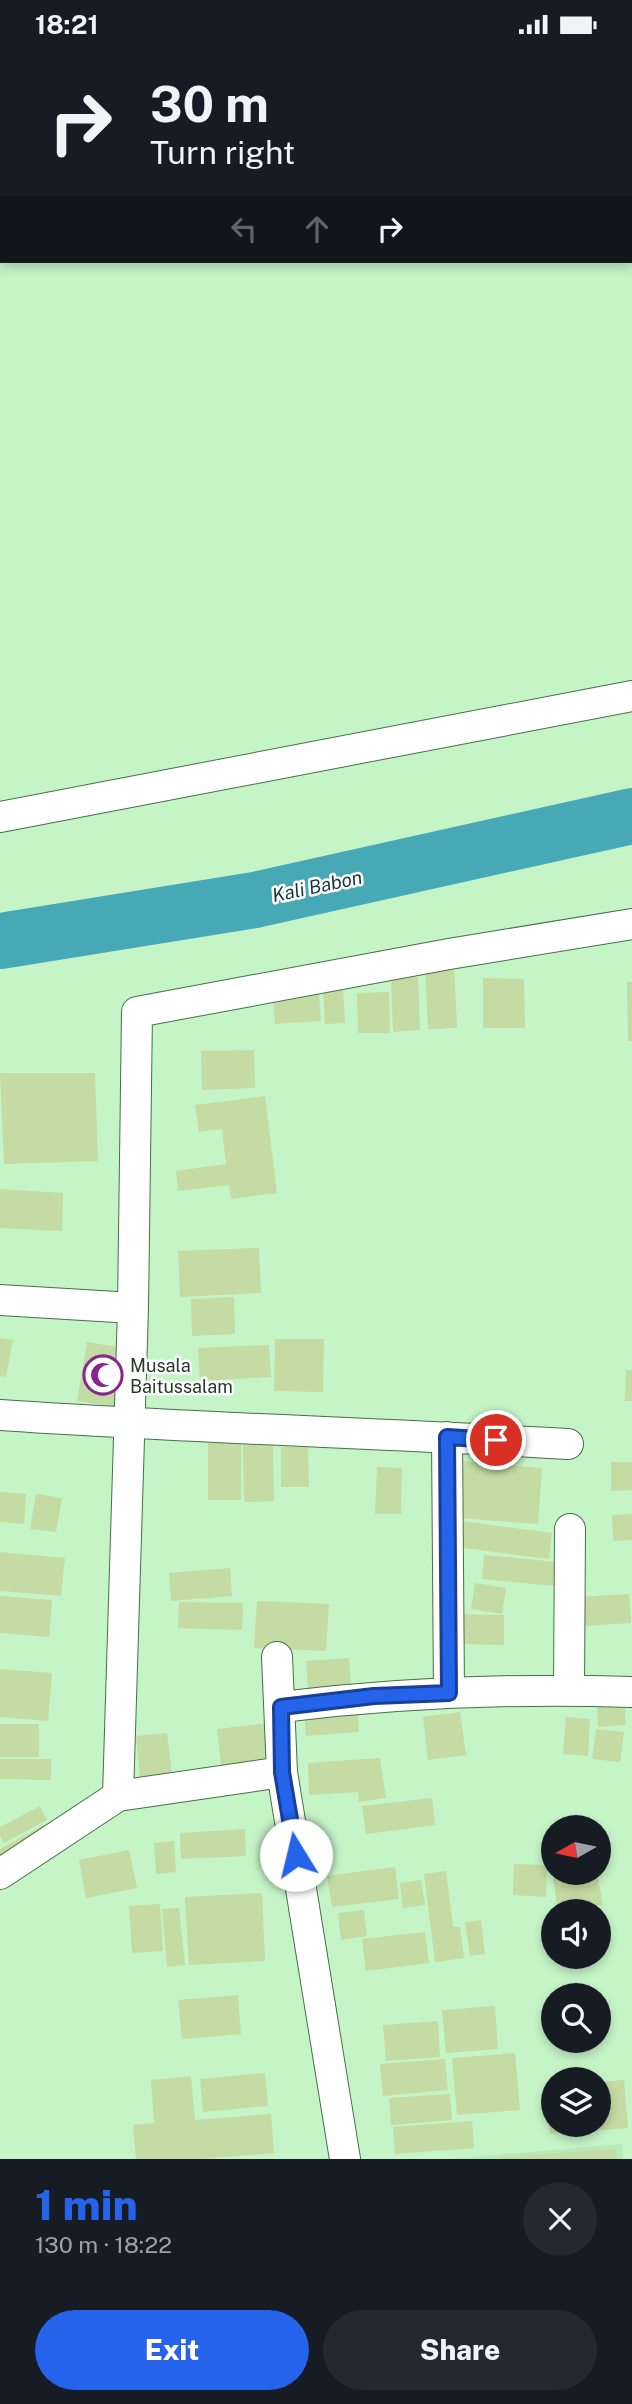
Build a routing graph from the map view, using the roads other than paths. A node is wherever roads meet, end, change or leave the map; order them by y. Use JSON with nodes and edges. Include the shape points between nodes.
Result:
{"nodes":[{"id":1,"x":632,"y":696,"type":"edge"},
{"id":2,"x":0,"y":817,"type":"edge"},
{"id":3,"x":632,"y":924,"type":"edge"},
{"id":4,"x":0,"y":1300,"type":"edge"},
{"id":5,"x":133,"y":1308,"type":"junction"},
{"id":6,"x":0,"y":1415,"type":"edge"},
{"id":7,"x":130,"y":1424,"type":"junction"},
{"id":8,"x":447,"y":1437,"type":"junction"},
{"id":9,"x":569,"y":1444,"type":"dead end"},
{"id":10,"x":570,"y":1529,"type":"dead end"},
{"id":11,"x":277,"y":1657,"type":"dead end"},
{"id":12,"x":569,"y":1689,"type":"junction"},
{"id":13,"x":632,"y":1692,"type":"edge"},
{"id":14,"x":449,"y":1693,"type":"junction"},
{"id":15,"x":281,"y":1707,"type":"junction"},
{"id":16,"x":282,"y":1772,"type":"junction"},
{"id":17,"x":118,"y":1796,"type":"junction"},
{"id":18,"x":0,"y":1874,"type":"edge"},
{"id":19,"x":345,"y":2159,"type":"edge"}],
"edges":[{"from":1,"to":2,"type":"street"},
{"from":3,"to":5,"type":"street","via":[[137,1012]]},
{"from":4,"to":5,"type":"street"},
{"from":5,"to":7,"type":"street"},
{"from":6,"to":7,"type":"street"},
{"from":7,"to":8,"type":"street"},
{"from":7,"to":17,"type":"street"},
{"from":8,"to":9,"type":"street"},
{"from":8,"to":14,"type":"street"},
{"from":10,"to":12,"type":"street"},
{"from":11,"to":15,"type":"street"},
{"from":12,"to":13,"type":"street"},
{"from":12,"to":14,"type":"street"},
{"from":14,"to":15,"type":"street"},
{"from":15,"to":16,"type":"street"},
{"from":16,"to":17,"type":"street"},
{"from":16,"to":19,"type":"street"},
{"from":17,"to":18,"type":"street"}]}
